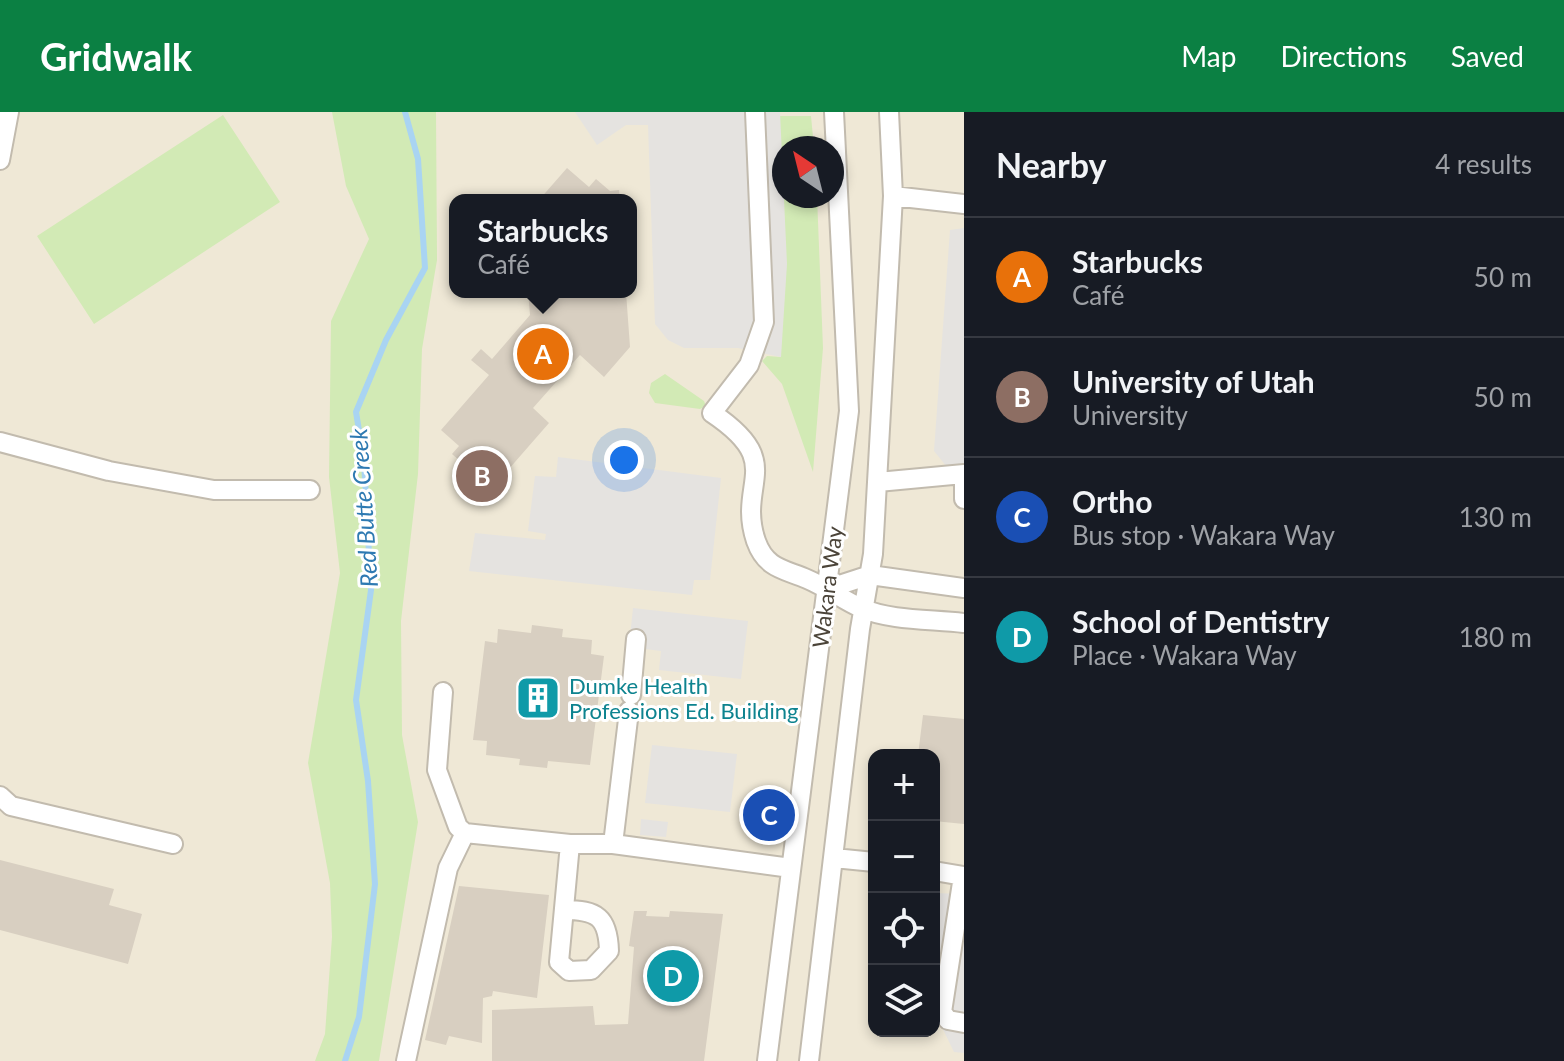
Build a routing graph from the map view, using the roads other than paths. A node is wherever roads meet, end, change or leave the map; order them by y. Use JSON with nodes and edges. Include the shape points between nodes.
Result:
{"nodes":[{"id":1,"x":9,"y":112,"type":"edge"},
{"id":2,"x":755,"y":112,"type":"edge"},
{"id":3,"x":834,"y":112,"type":"edge"},
{"id":4,"x":889,"y":112,"type":"edge"},
{"id":5,"x":0,"y":160,"type":"edge"},
{"id":6,"x":893,"y":196,"type":"junction"},
{"id":7,"x":964,"y":204,"type":"edge"},
{"id":8,"x":0,"y":442,"type":"edge"},
{"id":9,"x":964,"y":474,"type":"edge"},
{"id":10,"x":878,"y":482,"type":"junction"},
{"id":11,"x":964,"y":483,"type":"edge"},
{"id":12,"x":310,"y":490,"type":"dead end"},
{"id":13,"x":964,"y":499,"type":"edge"},
{"id":14,"x":870,"y":575,"type":"junction"},
{"id":15,"x":964,"y":588,"type":"edge"},
{"id":16,"x":827,"y":589,"type":"junction"},
{"id":17,"x":863,"y":609,"type":"junction"},
{"id":18,"x":964,"y":623,"type":"edge"},
{"id":19,"x":636,"y":639,"type":"dead end"},
{"id":20,"x":443,"y":692,"type":"dead end"},
{"id":21,"x":0,"y":796,"type":"edge"},
{"id":22,"x":465,"y":833,"type":"junction"},
{"id":23,"x":173,"y":844,"type":"dead end"},
{"id":24,"x":570,"y":844,"type":"junction"},
{"id":25,"x":613,"y":844,"type":"junction"},
{"id":26,"x":834,"y":858,"type":"junction"},
{"id":27,"x":868,"y":861,"type":"edge"},
{"id":28,"x":791,"y":868,"type":"junction"},
{"id":29,"x":940,"y":872,"type":"edge"},
{"id":30,"x":963,"y":876,"type":"edge"},
{"id":31,"x":564,"y":910,"type":"dead end"},
{"id":32,"x":964,"y":1023,"type":"edge"},
{"id":33,"x":406,"y":1061,"type":"edge"},
{"id":34,"x":767,"y":1061,"type":"edge"},
{"id":35,"x":809,"y":1061,"type":"edge"}],
"edges":[{"from":1,"to":5,"type":"street"},
{"from":2,"to":16,"type":"street","via":[[764,322],[749,365],[712,413],[737,431],[754,457],[753,526],[766,559],[780,572]]},
{"from":3,"to":16,"type":"street","name":"Wakara Way","via":[[849,411]]},
{"from":4,"to":6,"type":"street","name":"Wakara Way"},
{"from":6,"to":7,"type":"street"},
{"from":6,"to":10,"type":"street","name":"Wakara Way"},
{"from":8,"to":12,"type":"street","via":[[109,471],[214,490]]},
{"from":9,"to":10,"type":"street"},
{"from":10,"to":14,"type":"street","name":"Wakara Way"},
{"from":11,"to":13,"type":"street"},
{"from":14,"to":15,"type":"street"},
{"from":14,"to":16,"type":"street"},
{"from":14,"to":17,"type":"street","name":"Wakara Way"},
{"from":16,"to":17,"type":"street"},
{"from":16,"to":28,"type":"street","name":"Wakara Way"},
{"from":17,"to":18,"type":"street"},
{"from":17,"to":26,"type":"street","name":"Wakara Way"},
{"from":19,"to":25,"type":"street"},
{"from":20,"to":22,"type":"street","via":[[437,770]]},
{"from":21,"to":23,"type":"street","via":[[11,806]]},
{"from":22,"to":24,"type":"street"},
{"from":22,"to":33,"type":"street","via":[[448,868]]},
{"from":24,"to":25,"type":"street"},
{"from":24,"to":31,"type":"street"},
{"from":25,"to":28,"type":"street"},
{"from":26,"to":27,"type":"street"},
{"from":26,"to":35,"type":"street","name":"Wakara Way"},
{"from":28,"to":34,"type":"street","name":"Wakara Way"},
{"from":29,"to":30,"type":"street"},
{"from":30,"to":32,"type":"street","via":[[942,1012],[948,1020]]}]}
